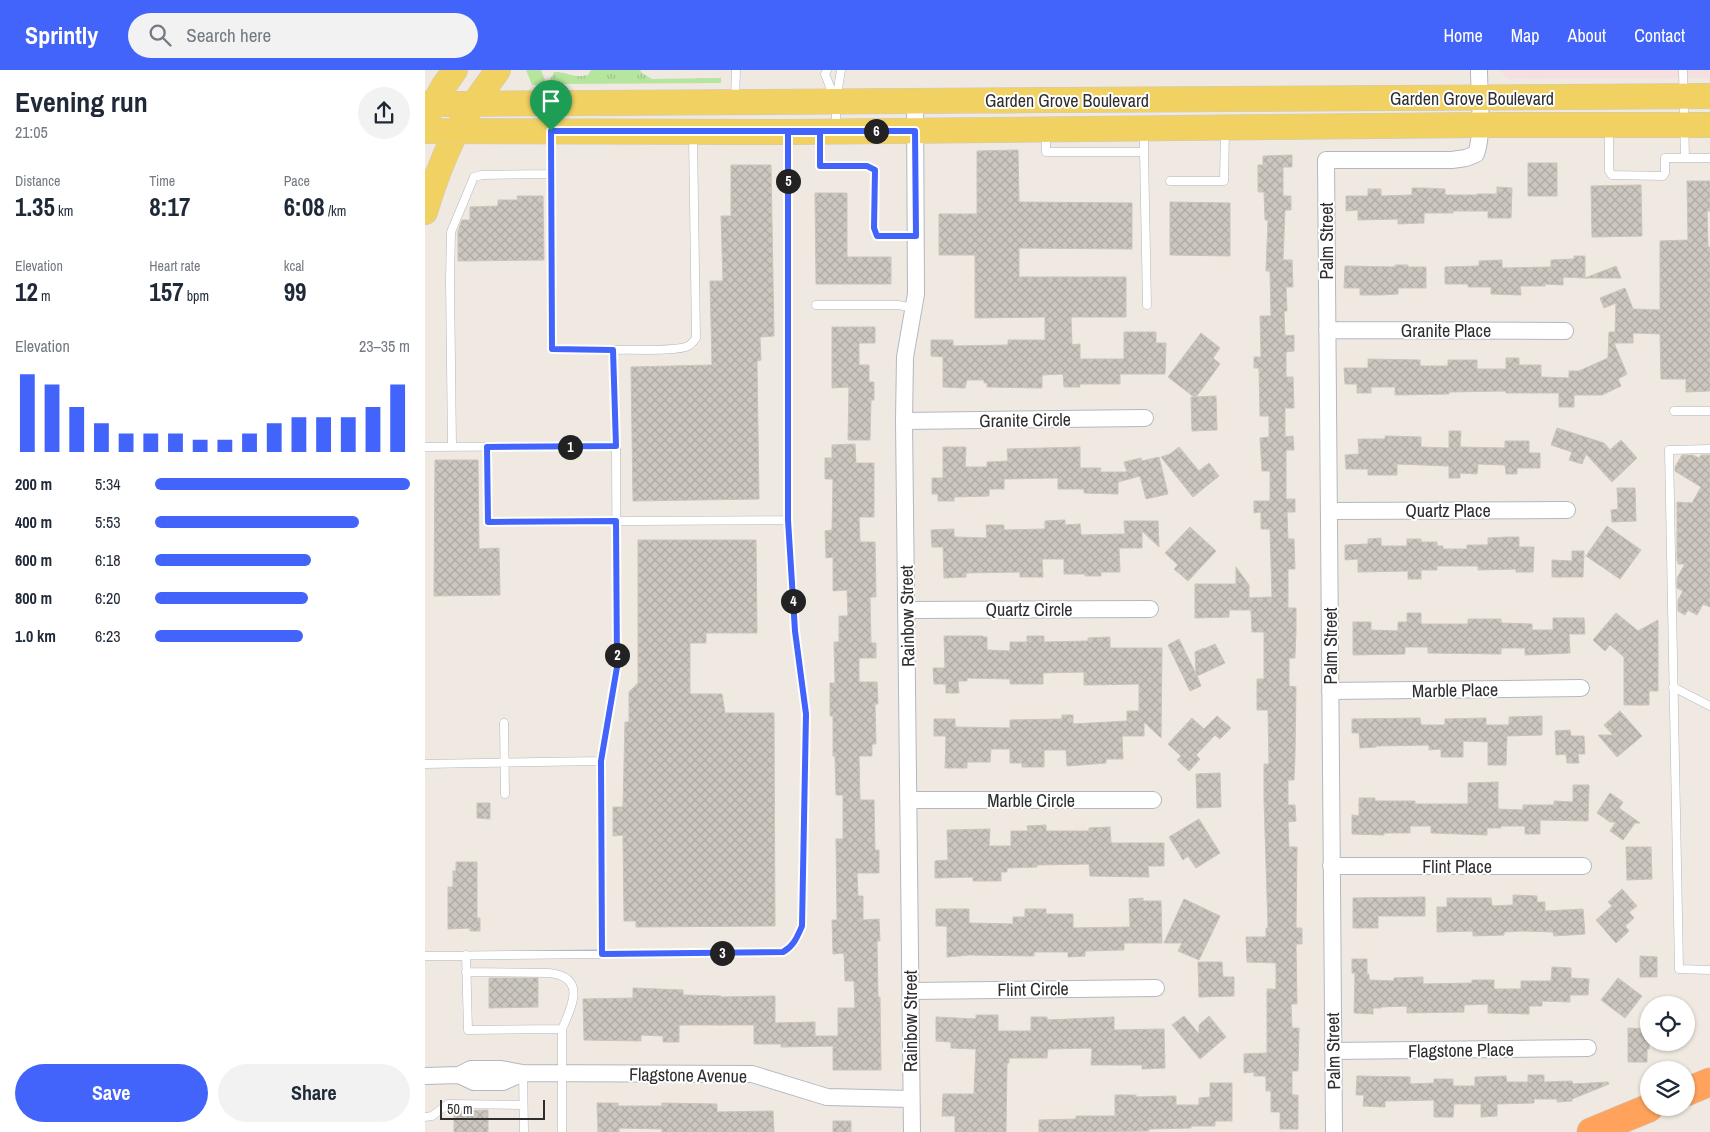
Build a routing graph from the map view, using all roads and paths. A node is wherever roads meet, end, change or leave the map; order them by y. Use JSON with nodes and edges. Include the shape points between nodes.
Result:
{"nodes":[{"id":1,"x":455,"y":70,"type":"edge"},
{"id":2,"x":498,"y":70,"type":"edge"},
{"id":3,"x":736,"y":70,"type":"edge"},
{"id":4,"x":827,"y":70,"type":"edge"},
{"id":5,"x":841,"y":70,"type":"edge"},
{"id":6,"x":1479,"y":70,"type":"edge"},
{"id":7,"x":1683,"y":70,"type":"edge"},
{"id":8,"x":1684,"y":96,"type":"junction"},
{"id":9,"x":1710,"y":96,"type":"edge"},
{"id":10,"x":1479,"y":98,"type":"junction"},
{"id":11,"x":836,"y":101,"type":"junction"},
{"id":12,"x":915,"y":101,"type":"junction"},
{"id":13,"x":745,"y":102,"type":"junction"},
{"id":14,"x":474,"y":103,"type":"junction"},
{"id":15,"x":428,"y":109,"type":"edge"},
{"id":16,"x":1479,"y":125,"type":"junction"},
{"id":17,"x":1609,"y":125,"type":"junction"},
{"id":18,"x":1685,"y":125,"type":"junction"},
{"id":19,"x":1710,"y":125,"type":"edge"},
{"id":20,"x":1225,"y":128,"type":"junction"},
{"id":21,"x":425,"y":131,"type":"edge"},
{"id":22,"x":457,"y":131,"type":"junction"},
{"id":23,"x":551,"y":131,"type":"junction"},
{"id":24,"x":693,"y":131,"type":"junction"},
{"id":25,"x":915,"y":131,"type":"junction"},
{"id":26,"x":788,"y":132,"type":"junction"},
{"id":27,"x":828,"y":132,"type":"junction"},
{"id":28,"x":1144,"y":140,"type":"junction"},
{"id":29,"x":1685,"y":158,"type":"junction"},
{"id":30,"x":1710,"y":158,"type":"edge"},
{"id":31,"x":1326,"y":160,"type":"joint"},
{"id":32,"x":551,"y":174,"type":"junction"},
{"id":33,"x":1170,"y":181,"type":"dead end"},
{"id":34,"x":425,"y":212,"type":"edge"},
{"id":35,"x":916,"y":236,"type":"junction"},
{"id":36,"x":815,"y":305,"type":"dead end"},
{"id":37,"x":1147,"y":306,"type":"dead end"},
{"id":38,"x":914,"y":308,"type":"junction"},
{"id":39,"x":1327,"y":330,"type":"junction"},
{"id":40,"x":1565,"y":331,"type":"dead end"},
{"id":41,"x":613,"y":350,"type":"junction"},
{"id":42,"x":1674,"y":411,"type":"dead end"},
{"id":43,"x":1710,"y":411,"type":"edge"},
{"id":44,"x":1145,"y":418,"type":"dead end"},
{"id":45,"x":904,"y":421,"type":"junction"},
{"id":46,"x":616,"y":446,"type":"junction"},
{"id":47,"x":452,"y":447,"type":"junction"},
{"id":48,"x":487,"y":447,"type":"junction"},
{"id":49,"x":425,"y":448,"type":"edge"},
{"id":50,"x":1710,"y":449,"type":"edge"},
{"id":51,"x":1567,"y":510,"type":"dead end"},
{"id":52,"x":1329,"y":511,"type":"junction"},
{"id":53,"x":788,"y":520,"type":"junction"},
{"id":54,"x":616,"y":521,"type":"junction"},
{"id":55,"x":1150,"y":609,"type":"dead end"},
{"id":56,"x":907,"y":610,"type":"junction"},
{"id":57,"x":1673,"y":687,"type":"junction"},
{"id":58,"x":1581,"y":688,"type":"dead end"},
{"id":59,"x":1330,"y":691,"type":"junction"},
{"id":60,"x":1710,"y":706,"type":"edge"},
{"id":61,"x":504,"y":723,"type":"dead end"},
{"id":62,"x":601,"y":761,"type":"junction"},
{"id":63,"x":505,"y":762,"type":"junction"},
{"id":64,"x":425,"y":764,"type":"edge"},
{"id":65,"x":505,"y":794,"type":"dead end"},
{"id":66,"x":908,"y":800,"type":"junction"},
{"id":67,"x":1153,"y":800,"type":"dead end"},
{"id":68,"x":1331,"y":866,"type":"junction"},
{"id":69,"x":1583,"y":866,"type":"dead end"},
{"id":70,"x":602,"y":954,"type":"junction"},
{"id":71,"x":465,"y":955,"type":"junction"},
{"id":72,"x":425,"y":956,"type":"edge"},
{"id":73,"x":1710,"y":970,"type":"edge"},
{"id":74,"x":466,"y":972,"type":"junction"},
{"id":75,"x":1156,"y":988,"type":"dead end"},
{"id":76,"x":911,"y":991,"type":"junction"},
{"id":77,"x":562,"y":1029,"type":"junction"},
{"id":78,"x":1588,"y":1048,"type":"dead end"},
{"id":79,"x":1333,"y":1051,"type":"junction"},
{"id":80,"x":523,"y":1073,"type":"junction"},
{"id":81,"x":561,"y":1073,"type":"junction"},
{"id":82,"x":425,"y":1076,"type":"edge"},
{"id":83,"x":1710,"y":1082,"type":"edge"},
{"id":84,"x":1695,"y":1088,"type":"edge"},
{"id":85,"x":910,"y":1099,"type":"junction"},
{"id":86,"x":523,"y":1105,"type":"junction"},
{"id":87,"x":1640,"y":1112,"type":"edge"},
{"id":88,"x":425,"y":1116,"type":"edge"},
{"id":89,"x":524,"y":1132,"type":"edge"},
{"id":90,"x":562,"y":1132,"type":"edge"},
{"id":91,"x":912,"y":1132,"type":"edge"},
{"id":92,"x":1334,"y":1132,"type":"edge"},
{"id":93,"x":1591,"y":1132,"type":"edge"}],
"edges":[{"from":1,"to":15,"type":"main road"},
{"from":2,"to":14,"type":"main road"},
{"from":3,"to":13,"type":"lane"},
{"from":4,"to":11,"type":"lane","via":[[825,74]]},
{"from":5,"to":11,"type":"lane"},
{"from":6,"to":10,"type":"street"},
{"from":7,"to":8,"type":"lane"},
{"from":8,"to":9,"type":"main road","name":"Garden Grove Boulevard"},
{"from":8,"to":10,"type":"main road","name":"Garden Grove Boulevard"},
{"from":8,"to":18,"type":"lane"},
{"from":10,"to":12,"type":"main road","name":"Garden Grove Boulevard"},
{"from":10,"to":16,"type":"street"},
{"from":11,"to":12,"type":"main road","name":"Garden Grove Boulevard"},
{"from":11,"to":13,"type":"main road","name":"Garden Grove Boulevard"},
{"from":11,"to":27,"type":"lane"},
{"from":12,"to":25,"type":"street","name":"Rainbow Street"},
{"from":13,"to":14,"type":"main road","name":"Garden Grove Boulevard"},
{"from":13,"to":24,"type":"main road","via":[[754,106],[750,110],[703,115]]},
{"from":14,"to":15,"type":"main road","name":"Garden Grove Boulevard"},
{"from":14,"to":22,"type":"main road"},
{"from":16,"to":17,"type":"main road","name":"Garden Grove Boulevard"},
{"from":16,"to":20,"type":"main road","name":"Garden Grove Boulevard"},
{"from":16,"to":31,"type":"street","name":"Garden Grove Boulevard","via":[[1476,154],[1466,158]]},
{"from":17,"to":18,"type":"main road","name":"Garden Grove Boulevard"},
{"from":17,"to":29,"type":"lane","via":[[1609,171],[1612,175],[1663,176],[1665,158]]},
{"from":18,"to":19,"type":"main road","name":"Garden Grove Boulevard"},
{"from":18,"to":29,"type":"lane"},
{"from":20,"to":28,"type":"main road","name":"Garden Grove Boulevard"},
{"from":20,"to":33,"type":"lane","via":[[1223,181]]},
{"from":21,"to":22,"type":"main road","name":"Garden Grove Boulevard"},
{"from":22,"to":23,"type":"main road","name":"Garden Grove Boulevard"},
{"from":22,"to":34,"type":"main road"},
{"from":23,"to":24,"type":"main road","name":"Garden Grove Boulevard"},
{"from":23,"to":32,"type":"lane"},
{"from":24,"to":26,"type":"main road","name":"Garden Grove Boulevard"},
{"from":24,"to":41,"type":"lane","via":[[696,338],[693,344],[675,349]]},
{"from":25,"to":27,"type":"main road","name":"Garden Grove Boulevard"},
{"from":25,"to":28,"type":"main road","name":"Garden Grove Boulevard","via":[[1045,129]]},
{"from":25,"to":35,"type":"street","name":"Rainbow Street"},
{"from":26,"to":27,"type":"main road","name":"Garden Grove Boulevard"},
{"from":26,"to":53,"type":"lane"},
{"from":27,"to":35,"type":"lane","via":[[820,166],[867,166],[875,170],[874,228],[877,236]]},
{"from":28,"to":37,"type":"lane"},
{"from":29,"to":30,"type":"lane"},
{"from":31,"to":39,"type":"street","name":"Palm Street"},
{"from":32,"to":41,"type":"lane","via":[[552,349]]},
{"from":32,"to":47,"type":"lane","via":[[474,177],[451,232]]},
{"from":35,"to":38,"type":"street","name":"Rainbow Street"},
{"from":36,"to":38,"type":"lane","via":[[898,305]]},
{"from":38,"to":45,"type":"street","name":"Rainbow Street","via":[[905,356]]},
{"from":39,"to":40,"type":"street","name":"Granite Place"},
{"from":39,"to":52,"type":"street","name":"Palm Street"},
{"from":41,"to":46,"type":"lane"},
{"from":42,"to":43,"type":"lane"},
{"from":44,"to":45,"type":"street","name":"Granite Circle"},
{"from":45,"to":56,"type":"street","name":"Rainbow Street"},
{"from":46,"to":48,"type":"lane"},
{"from":46,"to":54,"type":"lane"},
{"from":47,"to":48,"type":"lane"},
{"from":47,"to":49,"type":"lane"},
{"from":48,"to":54,"type":"lane","via":[[488,522]]},
{"from":50,"to":57,"type":"lane","via":[[1669,450]]},
{"from":51,"to":52,"type":"street","name":"Quartz Place"},
{"from":52,"to":59,"type":"street","name":"Palm Street"},
{"from":53,"to":54,"type":"lane"},
{"from":53,"to":70,"type":"lane","via":[[795,631],[806,714],[802,926],[790,948],[783,952]]},
{"from":54,"to":62,"type":"lane","via":[[617,667]]},
{"from":55,"to":56,"type":"street","name":"Quartz Circle"},
{"from":56,"to":66,"type":"street","name":"Rainbow Street"},
{"from":57,"to":60,"type":"lane"},
{"from":57,"to":73,"type":"lane","via":[[1679,969]]},
{"from":58,"to":59,"type":"street","name":"Marble Place"},
{"from":59,"to":68,"type":"street","name":"Palm Street"},
{"from":61,"to":63,"type":"lane"},
{"from":62,"to":63,"type":"lane"},
{"from":62,"to":70,"type":"lane"},
{"from":63,"to":64,"type":"lane"},
{"from":63,"to":65,"type":"lane"},
{"from":66,"to":67,"type":"street","name":"Marble Circle"},
{"from":66,"to":76,"type":"street","name":"Rainbow Street"},
{"from":68,"to":69,"type":"street","name":"Flint Place"},
{"from":68,"to":79,"type":"street","name":"Palm Street"},
{"from":70,"to":71,"type":"lane"},
{"from":71,"to":72,"type":"lane"},
{"from":71,"to":74,"type":"lane"},
{"from":74,"to":77,"type":"lane","via":[[468,1030]]},
{"from":74,"to":77,"type":"lane","via":[[549,973],[566,978],[573,985],[575,995]]},
{"from":75,"to":76,"type":"street","name":"Flint Circle"},
{"from":76,"to":85,"type":"street","name":"Rainbow Street"},
{"from":77,"to":81,"type":"lane"},
{"from":78,"to":79,"type":"street","name":"Flagstone Place"},
{"from":79,"to":92,"type":"street","name":"Palm Street"},
{"from":80,"to":81,"type":"street","name":"Flagstone Avenue"},
{"from":80,"to":82,"type":"street","name":"Flagstone Avenue","via":[[471,1069],[459,1075]]},
{"from":80,"to":86,"type":"lane"},
{"from":81,"to":85,"type":"street","name":"Flagstone Avenue","via":[[752,1074],[827,1097]]},
{"from":81,"to":90,"type":"lane"},
{"from":83,"to":84,"type":"highway"},
{"from":85,"to":91,"type":"street","name":"Rainbow Street"},
{"from":86,"to":88,"type":"lane","via":[[448,1104],[432,1116]]},
{"from":86,"to":89,"type":"lane"},
{"from":87,"to":93,"type":"highway"}]}
